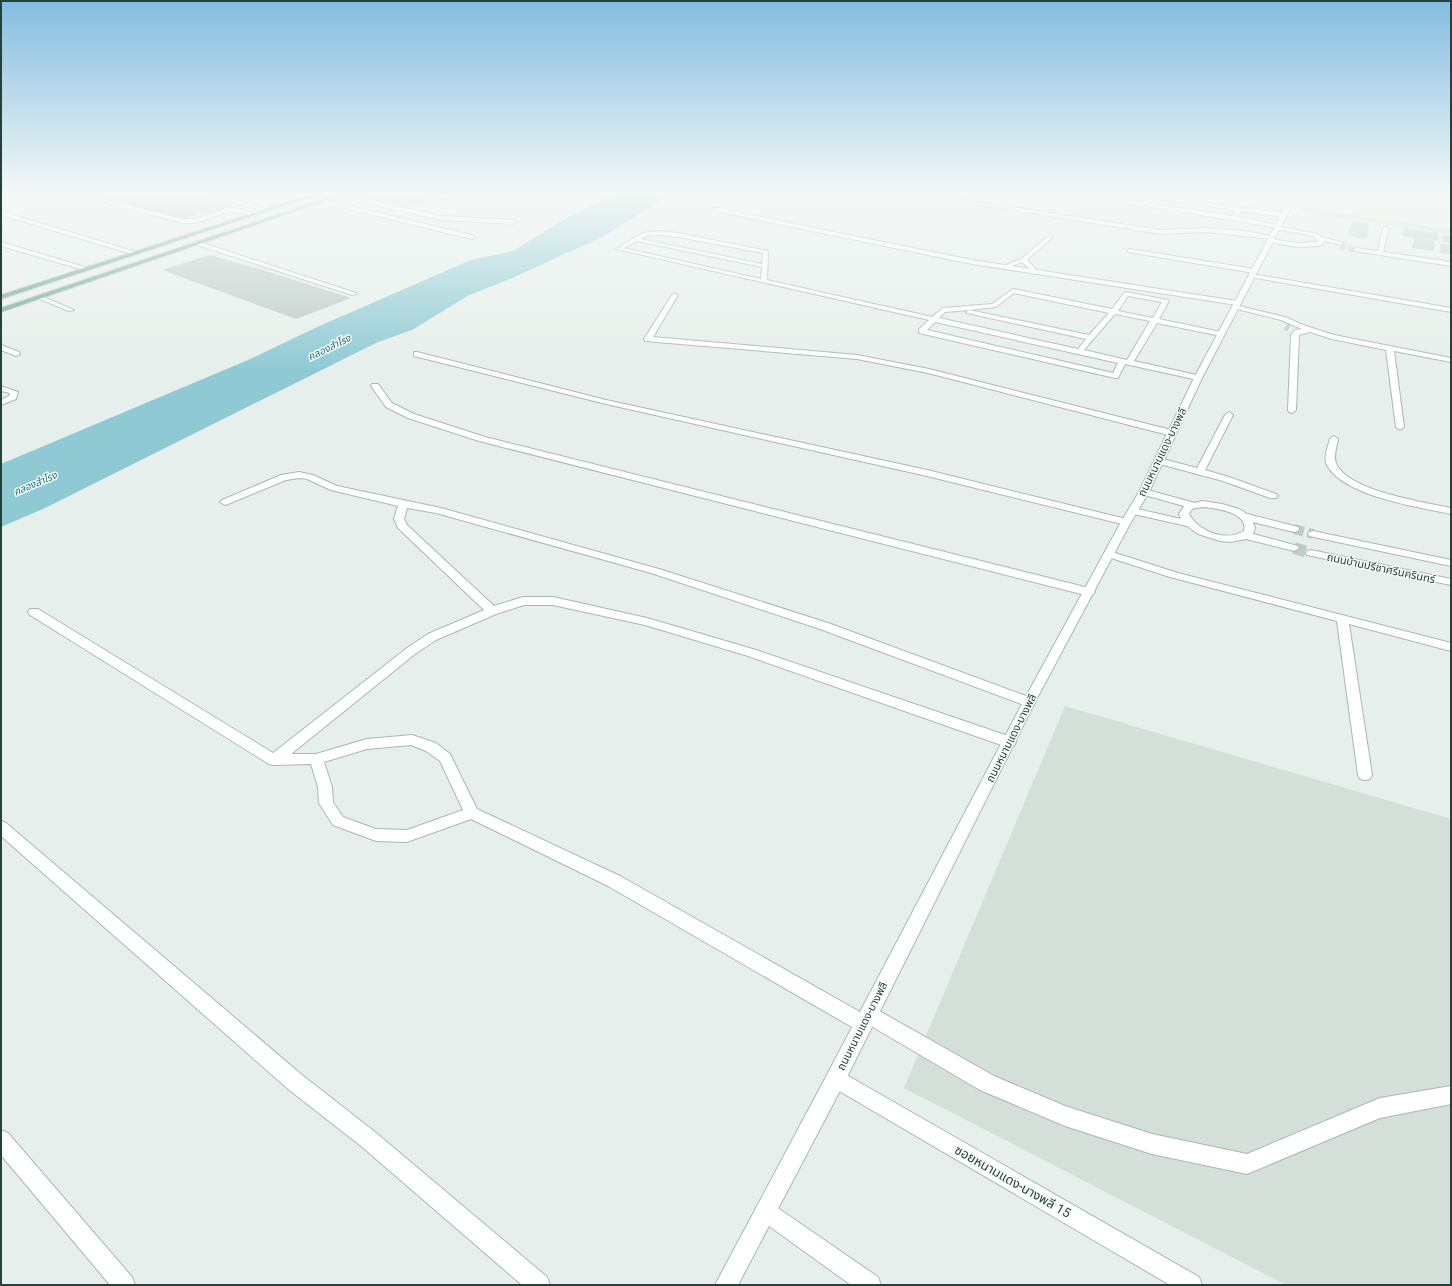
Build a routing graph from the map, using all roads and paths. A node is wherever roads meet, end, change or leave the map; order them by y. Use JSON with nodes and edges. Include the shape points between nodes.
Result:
{"nodes":[{"id":1,"x":28,"y":252,"type":"edge"},
{"id":2,"x":131,"y":252,"type":"edge"},
{"id":3,"x":137,"y":252,"type":"edge"},
{"id":4,"x":169,"y":252,"type":"edge"},
{"id":5,"x":224,"y":252,"type":"edge"},
{"id":6,"x":633,"y":252,"type":"edge"},
{"id":7,"x":698,"y":252,"type":"edge"},
{"id":8,"x":766,"y":252,"type":"edge"},
{"id":9,"x":925,"y":252,"type":"edge"},
{"id":10,"x":1032,"y":252,"type":"edge"},
{"id":11,"x":1136,"y":252,"type":"edge"},
{"id":12,"x":1264,"y":252,"type":"edge"},
{"id":13,"x":1386,"y":252,"type":"edge"},
{"id":14,"x":1391,"y":252,"type":"edge"},
{"id":15,"x":134,"y":253,"type":"junction"},
{"id":16,"x":1451,"y":258,"type":"edge"},
{"id":17,"x":1023,"y":260,"type":"junction"},
{"id":18,"x":1451,"y":264,"type":"edge"},
{"id":19,"x":765,"y":266,"type":"junction"},
{"id":20,"x":1005,"y":267,"type":"junction"},
{"id":21,"x":86,"y":269,"type":"junction"},
{"id":22,"x":1037,"y":273,"type":"junction"},
{"id":23,"x":1253,"y":273,"type":"junction"},
{"id":24,"x":764,"y":281,"type":"junction"},
{"id":25,"x":354,"y":294,"type":"dead end"},
{"id":26,"x":675,"y":295,"type":"dead end"},
{"id":27,"x":39,"y":296,"type":"junction"},
{"id":28,"x":1,"y":297,"type":"edge"},
{"id":29,"x":1235,"y":307,"type":"junction"},
{"id":30,"x":956,"y":309,"type":"junction"},
{"id":31,"x":1,"y":310,"type":"edge"},
{"id":32,"x":71,"y":310,"type":"dead end"},
{"id":33,"x":1451,"y":310,"type":"edge"},
{"id":34,"x":1114,"y":311,"type":"junction"},
{"id":35,"x":933,"y":319,"type":"junction"},
{"id":36,"x":1155,"y":320,"type":"junction"},
{"id":37,"x":1302,"y":328,"type":"junction"},
{"id":38,"x":1221,"y":334,"type":"junction"},
{"id":39,"x":1332,"y":337,"type":"junction"},
{"id":40,"x":1091,"y":338,"type":"junction"},
{"id":41,"x":1,"y":347,"type":"edge"},
{"id":42,"x":1390,"y":348,"type":"junction"},
{"id":43,"x":1080,"y":351,"type":"junction"},
{"id":44,"x":16,"y":354,"type":"dead end"},
{"id":45,"x":417,"y":354,"type":"dead end"},
{"id":46,"x":1451,"y":360,"type":"edge"},
{"id":47,"x":1126,"y":362,"type":"junction"},
{"id":48,"x":1198,"y":378,"type":"junction"},
{"id":49,"x":375,"y":386,"type":"dead end"},
{"id":50,"x":1,"y":388,"type":"edge"},
{"id":51,"x":1,"y":403,"type":"edge"},
{"id":52,"x":1292,"y":410,"type":"dead end"},
{"id":53,"x":1229,"y":415,"type":"dead end"},
{"id":54,"x":1400,"y":427,"type":"dead end"},
{"id":55,"x":1172,"y":433,"type":"junction"},
{"id":56,"x":1334,"y":439,"type":"dead end"},
{"id":57,"x":1159,"y":461,"type":"junction"},
{"id":58,"x":1200,"y":471,"type":"junction"},
{"id":59,"x":1144,"y":492,"type":"junction"},
{"id":60,"x":1273,"y":496,"type":"dead end"},
{"id":61,"x":225,"y":502,"type":"dead end"},
{"id":62,"x":403,"y":504,"type":"junction"},
{"id":63,"x":1193,"y":505,"type":"junction"},
{"id":64,"x":1451,"y":511,"type":"edge"},
{"id":65,"x":1129,"y":516,"type":"junction"},
{"id":66,"x":1242,"y":516,"type":"junction"},
{"id":67,"x":1188,"y":523,"type":"junction"},
{"id":68,"x":1294,"y":529,"type":"tunnel mouth"},
{"id":69,"x":1313,"y":534,"type":"tunnel mouth"},
{"id":70,"x":1246,"y":535,"type":"junction"},
{"id":71,"x":1294,"y":548,"type":"tunnel mouth"},
{"id":72,"x":1311,"y":553,"type":"tunnel mouth"},
{"id":73,"x":1110,"y":554,"type":"junction"},
{"id":74,"x":1451,"y":563,"type":"edge"},
{"id":75,"x":1451,"y":582,"type":"edge"},
{"id":76,"x":1089,"y":592,"type":"junction"},
{"id":77,"x":492,"y":611,"type":"junction"},
{"id":78,"x":34,"y":612,"type":"dead end"},
{"id":79,"x":1342,"y":618,"type":"junction"},
{"id":80,"x":1451,"y":647,"type":"edge"},
{"id":81,"x":1029,"y":702,"type":"junction"},
{"id":82,"x":1009,"y":742,"type":"junction"},
{"id":83,"x":316,"y":759,"type":"junction"},
{"id":84,"x":274,"y":760,"type":"junction"},
{"id":85,"x":1365,"y":775,"type":"dead end"},
{"id":86,"x":472,"y":813,"type":"junction"},
{"id":87,"x":1,"y":827,"type":"edge"},
{"id":88,"x":866,"y":1019,"type":"junction"},
{"id":89,"x":836,"y":1078,"type":"junction"},
{"id":90,"x":1451,"y":1095,"type":"edge"},
{"id":91,"x":1,"y":1140,"type":"edge"},
{"id":92,"x":765,"y":1211,"type":"junction"},
{"id":93,"x":124,"y":1285,"type":"edge"},
{"id":94,"x":539,"y":1285,"type":"edge"},
{"id":95,"x":726,"y":1285,"type":"edge"},
{"id":96,"x":870,"y":1285,"type":"edge"},
{"id":97,"x":1191,"y":1285,"type":"edge"}],
"edges":[{"from":1,"to":21,"type":"street"},
{"from":2,"to":15,"type":"street"},
{"from":3,"to":15,"type":"main road"},
{"from":4,"to":27,"type":"main road"},
{"from":5,"to":25,"type":"street"},
{"from":6,"to":24,"type":"street"},
{"from":7,"to":19,"type":"street"},
{"from":8,"to":19,"type":"street"},
{"from":9,"to":20,"type":"street"},
{"from":10,"to":17,"type":"street"},
{"from":11,"to":23,"type":"street"},
{"from":12,"to":23,"type":"street","name":"ถนนหนามแดง-บางพลี"},
{"from":13,"to":18,"type":"street"},
{"from":14,"to":16,"type":"street"},
{"from":15,"to":21,"type":"main road"},
{"from":17,"to":20,"type":"street"},
{"from":17,"to":22,"type":"street"},
{"from":19,"to":24,"type":"street"},
{"from":20,"to":22,"type":"street"},
{"from":21,"to":28,"type":"main road"},
{"from":22,"to":29,"type":"street"},
{"from":23,"to":29,"type":"street","name":"ถนนหนามแดง-บางพลี"},
{"from":23,"to":33,"type":"street"},
{"from":24,"to":35,"type":"street"},
{"from":26,"to":55,"type":"street","via":[[648,339],[857,357],[929,371]]},
{"from":27,"to":31,"type":"main road"},
{"from":27,"to":32,"type":"street"},
{"from":29,"to":37,"type":"street","via":[[1283,318]]},
{"from":29,"to":37,"type":"street","via":[[1288,327]]},
{"from":29,"to":38,"type":"street","name":"ถนนหนามแดง-บางพลี"},
{"from":30,"to":34,"type":"street","via":[[994,306],[1013,291]]},
{"from":30,"to":35,"type":"street","via":[[943,310]]},
{"from":30,"to":40,"type":"street"},
{"from":34,"to":36,"type":"street"},
{"from":34,"to":36,"type":"street","via":[[1126,294],[1166,301]]},
{"from":34,"to":40,"type":"street"},
{"from":35,"to":43,"type":"street"},
{"from":35,"to":47,"type":"street","via":[[922,331],[1115,376]]},
{"from":36,"to":38,"type":"street"},
{"from":36,"to":47,"type":"street"},
{"from":37,"to":39,"type":"street"},
{"from":37,"to":39,"type":"street","via":[[1312,336]]},
{"from":37,"to":52,"type":"street","via":[[1295,335]]},
{"from":38,"to":48,"type":"street","name":"ถนนหนามแดง-บางพลี"},
{"from":39,"to":42,"type":"street"},
{"from":40,"to":43,"type":"street"},
{"from":41,"to":44,"type":"street"},
{"from":42,"to":46,"type":"street"},
{"from":42,"to":54,"type":"street"},
{"from":43,"to":47,"type":"street"},
{"from":45,"to":65,"type":"street","via":[[606,402]]},
{"from":47,"to":48,"type":"street"},
{"from":48,"to":55,"type":"street","name":"ถนนหนามแดง-บางพลี"},
{"from":49,"to":76,"type":"street","via":[[389,405],[411,416],[482,440]]},
{"from":50,"to":51,"type":"street","via":[[14,392],[13,397]]},
{"from":53,"to":58,"type":"street"},
{"from":55,"to":57,"type":"street","name":"ถนนหนามแดง-บางพลี"},
{"from":56,"to":64,"type":"street","via":[[1330,456],[1332,464],[1339,474],[1350,482],[1364,490]]},
{"from":57,"to":58,"type":"street"},
{"from":57,"to":59,"type":"street","name":"ถนนหนามแดง-บางพลี"},
{"from":58,"to":60,"type":"street"},
{"from":59,"to":63,"type":"street"},
{"from":59,"to":65,"type":"street","name":"ถนนหนามแดง-บางพลี"},
{"from":61,"to":62,"type":"street","via":[[284,477],[299,475],[334,488]]},
{"from":62,"to":77,"type":"street","via":[[399,519],[402,526]]},
{"from":62,"to":81,"type":"street","via":[[437,510],[655,571],[824,626]]},
{"from":63,"to":66,"type":"street","via":[[1223,507]]},
{"from":63,"to":67,"type":"street","via":[[1184,514]]},
{"from":65,"to":67,"type":"street"},
{"from":65,"to":73,"type":"street","name":"ถนนหนามแดง-บางพลี"},
{"from":66,"to":68,"type":"street"},
{"from":66,"to":70,"type":"street","via":[[1250,527]]},
{"from":67,"to":70,"type":"street","via":[[1195,529],[1215,537],[1236,538]]},
{"from":69,"to":74,"type":"street","name":"ถนนบ้านปรีชาศรีนครินทร์"},
{"from":70,"to":71,"type":"street"},
{"from":72,"to":75,"type":"street","name":"ถนนบ้านปรีชาศรีนครินทร์"},
{"from":73,"to":76,"type":"street","name":"ถนนหนามแดง-บางพลี"},
{"from":73,"to":79,"type":"street","via":[[1174,575]]},
{"from":76,"to":81,"type":"street","name":"ถนนหนามแดง-บางพลี"},
{"from":77,"to":82,"type":"street","via":[[523,601],[553,601],[647,622],[752,653]]},
{"from":77,"to":84,"type":"street","via":[[432,637],[411,651]]},
{"from":78,"to":84,"type":"street"},
{"from":79,"to":80,"type":"street"},
{"from":79,"to":85,"type":"street"},
{"from":81,"to":82,"type":"street","name":"ถนนหนามแดง-บางพลี"},
{"from":82,"to":88,"type":"street","name":"ถนนหนามแดง-บางพลี"},
{"from":83,"to":84,"type":"street"},
{"from":83,"to":86,"type":"street","via":[[368,744],[412,740],[431,747],[444,758]]},
{"from":83,"to":86,"type":"street","via":[[326,787],[326,803],[338,821],[376,834],[407,836]]},
{"from":86,"to":88,"type":"street","via":[[614,881]]},
{"from":87,"to":94,"type":"street","via":[[295,1082],[368,1139]]},
{"from":88,"to":89,"type":"street","name":"ถนนหนามแดง-บางพลี"},
{"from":88,"to":90,"type":"street","via":[[987,1083],[1065,1116],[1152,1144],[1247,1164],[1380,1108]]},
{"from":89,"to":92,"type":"street","name":"ถนนหนามแดง-บางพลี"},
{"from":89,"to":97,"type":"street","name":"ซอยหนามแดง-บางพลี 15"},
{"from":91,"to":93,"type":"street"},
{"from":92,"to":95,"type":"street","name":"ถนนหนามแดง-บางพลี"},
{"from":92,"to":96,"type":"street"}]}
